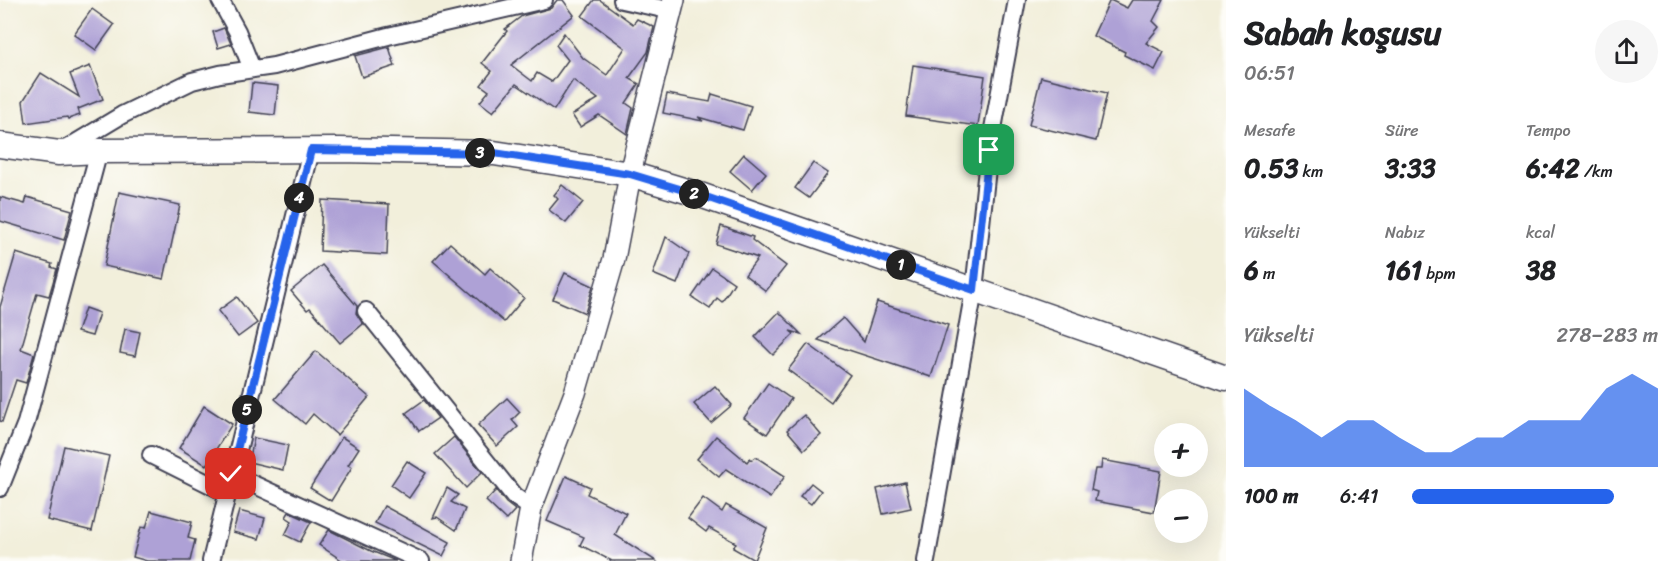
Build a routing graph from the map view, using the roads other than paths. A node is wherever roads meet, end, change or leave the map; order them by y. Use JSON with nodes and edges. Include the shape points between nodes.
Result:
{"nodes":[{"id":1,"x":220,"y":0,"type":"edge"},
{"id":2,"x":544,"y":0,"type":"edge"},
{"id":3,"x":622,"y":0,"type":"edge"},
{"id":4,"x":1017,"y":0,"type":"edge"},
{"id":5,"x":673,"y":6,"type":"edge"},
{"id":6,"x":252,"y":69,"type":"junction"},
{"id":7,"x":0,"y":145,"type":"edge"},
{"id":8,"x":311,"y":150,"type":"junction"},
{"id":9,"x":99,"y":151,"type":"junction"},
{"id":10,"x":59,"y":153,"type":"junction"},
{"id":11,"x":630,"y":174,"type":"junction"},
{"id":12,"x":974,"y":290,"type":"junction"},
{"id":13,"x":366,"y":311,"type":"dead end"},
{"id":14,"x":1226,"y":378,"type":"edge"},
{"id":15,"x":151,"y":455,"type":"dead end"},
{"id":16,"x":231,"y":474,"type":"junction"},
{"id":17,"x":0,"y":488,"type":"edge"},
{"id":18,"x":227,"y":494,"type":"junction"},
{"id":19,"x":531,"y":508,"type":"junction"},
{"id":20,"x":211,"y":561,"type":"edge"},
{"id":21,"x":421,"y":561,"type":"edge"},
{"id":22,"x":521,"y":561,"type":"edge"},
{"id":23,"x":926,"y":561,"type":"edge"}],
"edges":[{"from":1,"to":6,"type":"street"},
{"from":2,"to":6,"type":"street"},
{"from":3,"to":5,"type":"street"},
{"from":4,"to":12,"type":"street","via":[[989,150]]},
{"from":5,"to":11,"type":"street"},
{"from":6,"to":10,"type":"street","via":[[192,81],[122,115]]},
{"from":7,"to":10,"type":"main road"},
{"from":8,"to":9,"type":"main road"},
{"from":8,"to":11,"type":"main road","via":[[494,153]]},
{"from":8,"to":16,"type":"street"},
{"from":9,"to":10,"type":"main road"},
{"from":9,"to":17,"type":"street","via":[[26,423]]},
{"from":11,"to":12,"type":"main road"},
{"from":11,"to":19,"type":"street","via":[[614,259],[575,393]]},
{"from":12,"to":14,"type":"main road"},
{"from":12,"to":23,"type":"street"},
{"from":13,"to":19,"type":"street","via":[[514,496]]},
{"from":15,"to":18,"type":"street"},
{"from":16,"to":18,"type":"street"},
{"from":16,"to":21,"type":"street"},
{"from":18,"to":20,"type":"street"},
{"from":19,"to":22,"type":"street"}]}
